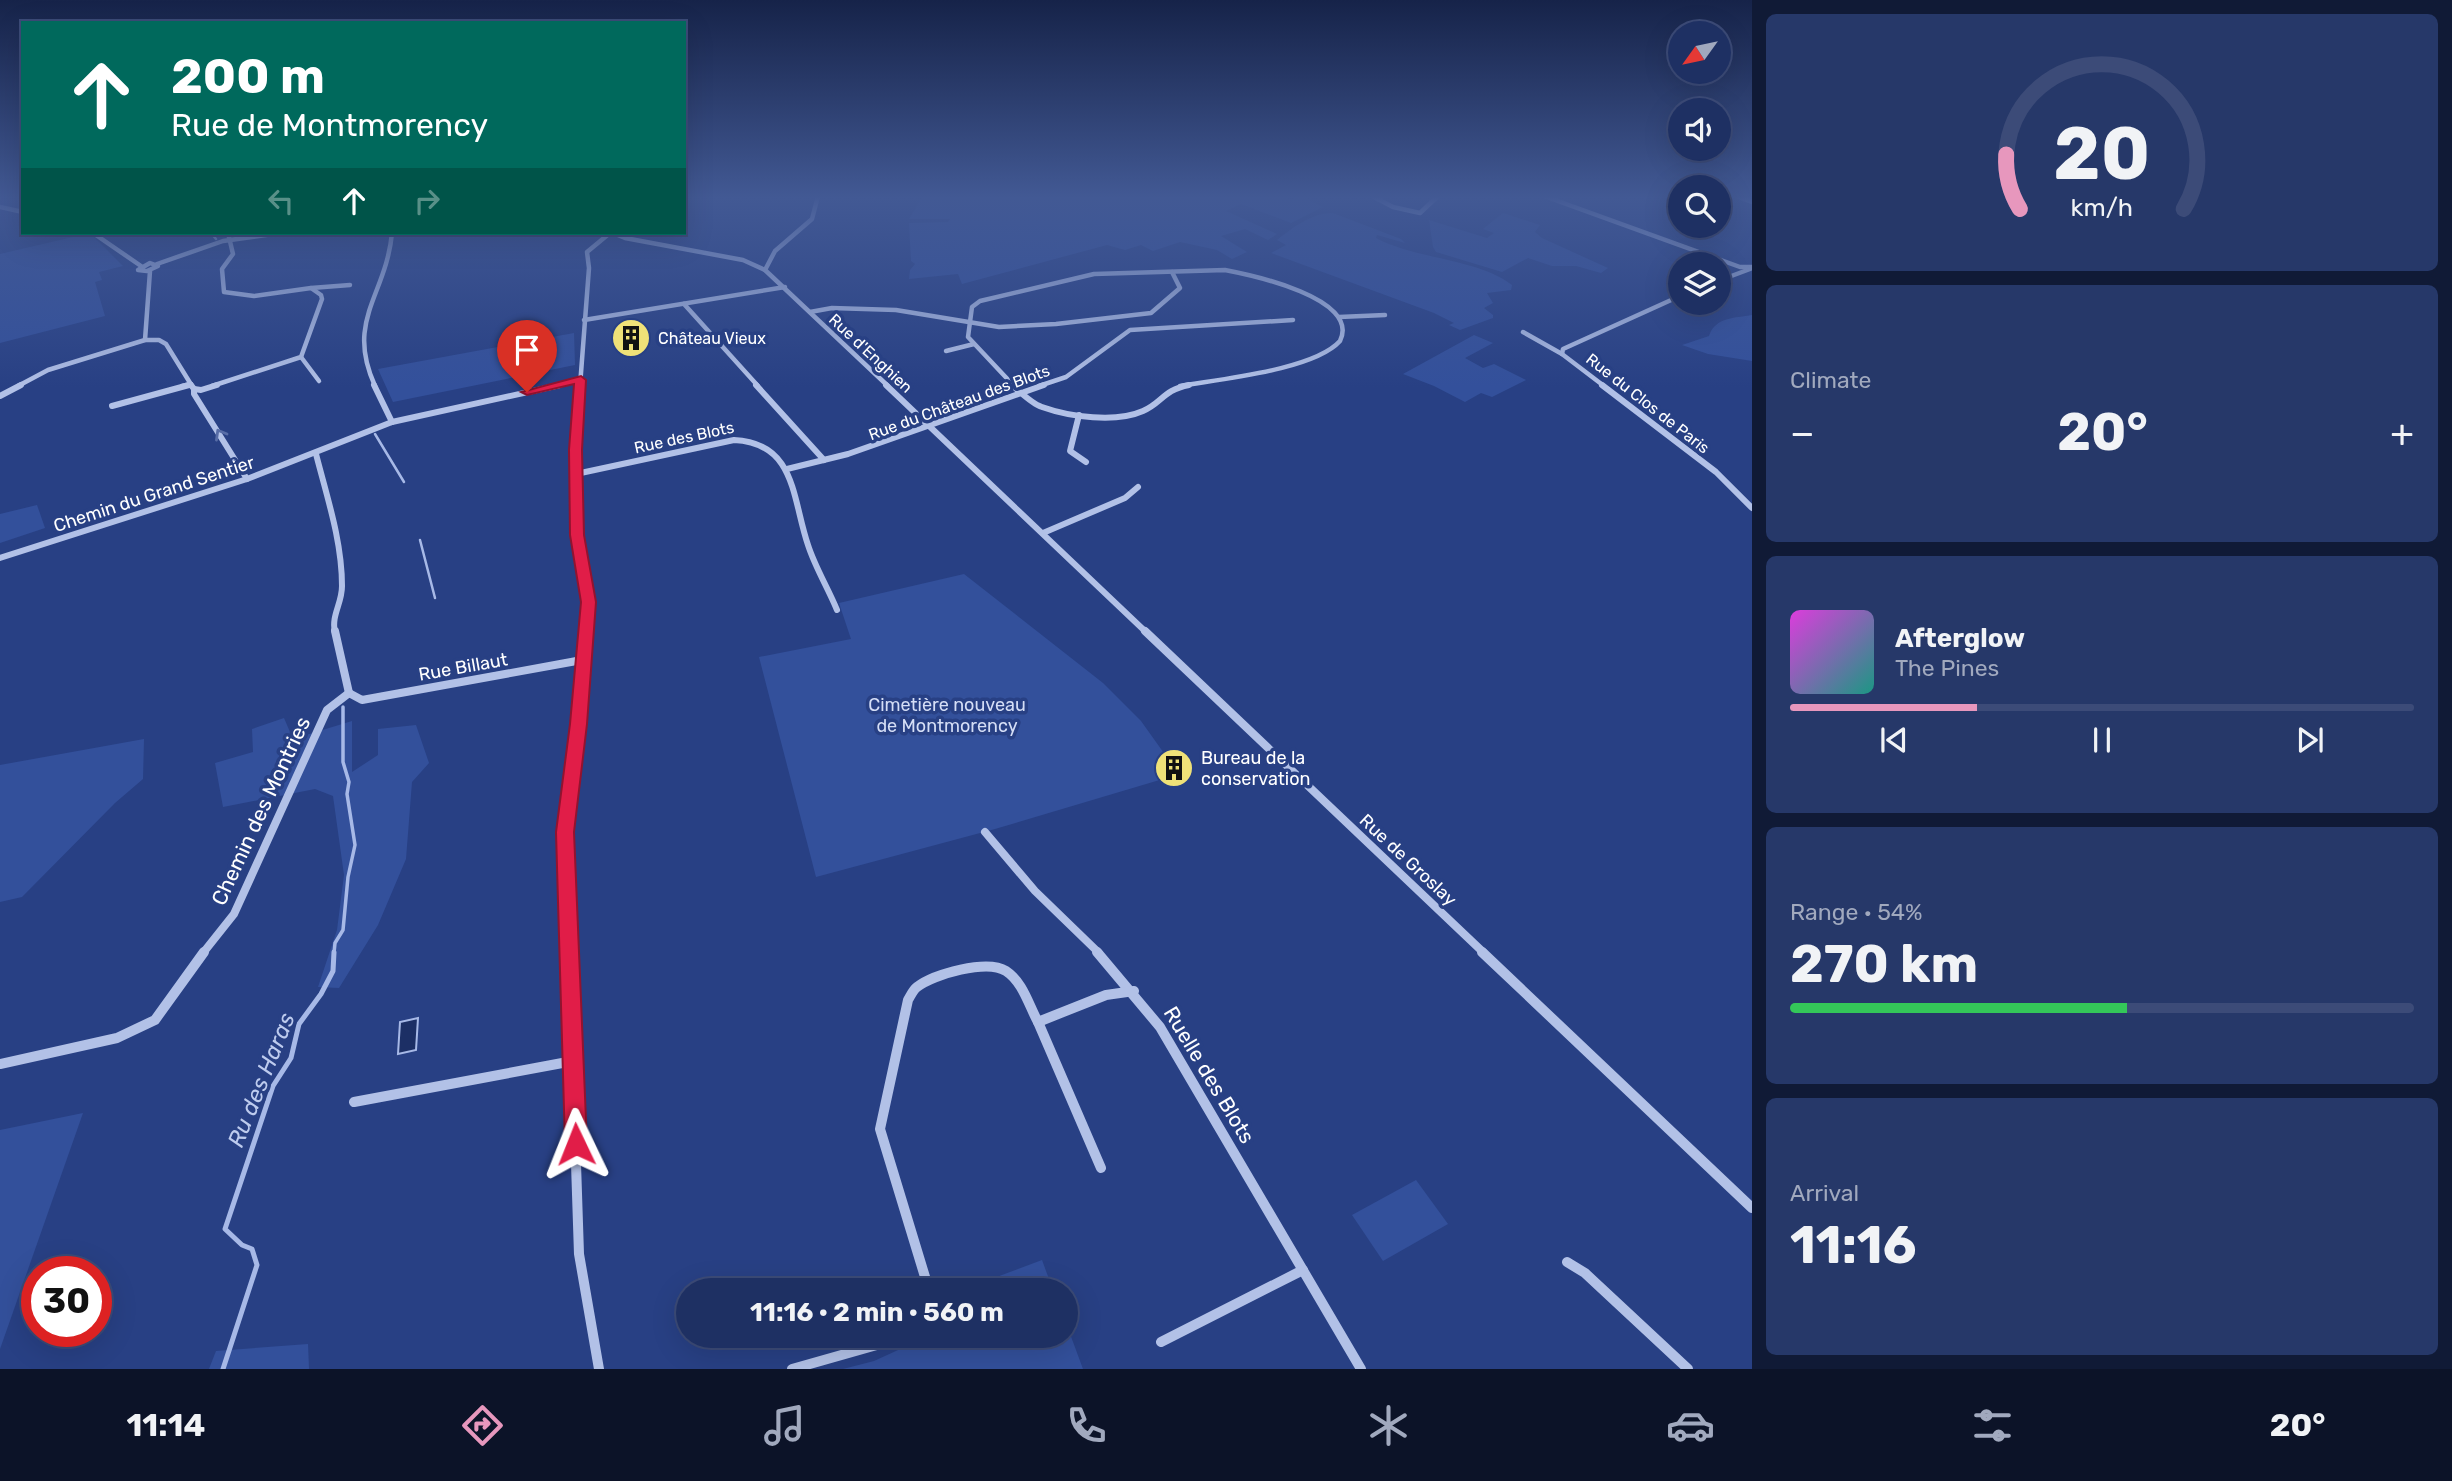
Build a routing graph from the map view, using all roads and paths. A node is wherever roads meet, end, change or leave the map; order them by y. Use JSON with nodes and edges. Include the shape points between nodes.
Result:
{"nodes":[{"id":1,"x":129,"y":260,"type":"edge"},
{"id":2,"x":168,"y":260,"type":"edge"},
{"id":3,"x":229,"y":260,"type":"edge"},
{"id":4,"x":386,"y":260,"type":"edge"},
{"id":5,"x":588,"y":260,"type":"edge"},
{"id":6,"x":742,"y":260,"type":"edge"},
{"id":7,"x":770,"y":260,"type":"edge"},
{"id":8,"x":1721,"y":260,"type":"edge"},
{"id":9,"x":157,"y":264,"type":"junction"},
{"id":10,"x":141,"y":266,"type":"junction"},
{"id":11,"x":1752,"y":267,"type":"edge"},
{"id":12,"x":765,"y":270,"type":"junction"},
{"id":13,"x":150,"y":271,"type":"junction"},
{"id":14,"x":1172,"y":272,"type":"junction"},
{"id":15,"x":1731,"y":276,"type":"edge"},
{"id":16,"x":349,"y":285,"type":"dead end"},
{"id":17,"x":785,"y":287,"type":"junction"},
{"id":18,"x":311,"y":288,"type":"junction"},
{"id":19,"x":1668,"y":301,"type":"edge"},
{"id":20,"x":684,"y":303,"type":"junction"},
{"id":21,"x":810,"y":312,"type":"junction"},
{"id":22,"x":1385,"y":315,"type":"dead end"},
{"id":23,"x":1127,"y":316,"type":"junction"},
{"id":24,"x":1339,"y":317,"type":"junction"},
{"id":25,"x":584,"y":320,"type":"junction"},
{"id":26,"x":1293,"y":320,"type":"dead end"},
{"id":27,"x":969,"y":321,"type":"junction"},
{"id":28,"x":1135,"y":330,"type":"junction"},
{"id":29,"x":1523,"y":332,"type":"dead end"},
{"id":30,"x":145,"y":340,"type":"junction"},
{"id":31,"x":974,"y":344,"type":"junction"},
{"id":32,"x":946,"y":351,"type":"dead end"},
{"id":33,"x":1562,"y":354,"type":"junction"},
{"id":34,"x":301,"y":357,"type":"junction"},
{"id":35,"x":581,"y":380,"type":"junction"},
{"id":36,"x":319,"y":381,"type":"dead end"},
{"id":37,"x":192,"y":386,"type":"junction"},
{"id":38,"x":1021,"y":392,"type":"junction"},
{"id":39,"x":2,"y":395,"type":"edge"},
{"id":40,"x":112,"y":406,"type":"dead end"},
{"id":41,"x":1079,"y":415,"type":"junction"},
{"id":42,"x":392,"y":422,"type":"junction"},
{"id":43,"x":930,"y":425,"type":"junction"},
{"id":44,"x":316,"y":454,"type":"junction"},
{"id":45,"x":824,"y":460,"type":"junction"},
{"id":46,"x":1086,"y":462,"type":"dead end"},
{"id":47,"x":787,"y":469,"type":"junction"},
{"id":48,"x":576,"y":474,"type":"junction"},
{"id":49,"x":247,"y":480,"type":"junction"},
{"id":50,"x":1138,"y":487,"type":"dead end"},
{"id":51,"x":1752,"y":508,"type":"edge"},
{"id":52,"x":1043,"y":533,"type":"junction"},
{"id":53,"x":0,"y":558,"type":"edge"},
{"id":54,"x":837,"y":610,"type":"dead end"},
{"id":55,"x":582,"y":660,"type":"junction"},
{"id":56,"x":349,"y":693,"type":"junction"},
{"id":57,"x":985,"y":832,"type":"dead end"},
{"id":58,"x":1134,"y":991,"type":"junction"},
{"id":59,"x":1038,"y":1022,"type":"junction"},
{"id":60,"x":573,"y":1061,"type":"junction"},
{"id":61,"x":0,"y":1064,"type":"edge"},
{"id":62,"x":354,"y":1101,"type":"dead end"},
{"id":63,"x":1101,"y":1168,"type":"dead end"},
{"id":64,"x":1752,"y":1208,"type":"edge"},
{"id":65,"x":1567,"y":1262,"type":"dead end"},
{"id":66,"x":1303,"y":1270,"type":"junction"},
{"id":67,"x":925,"y":1278,"type":"edge"},
{"id":68,"x":1161,"y":1342,"type":"dead end"},
{"id":69,"x":866,"y":1348,"type":"edge"},
{"id":70,"x":599,"y":1369,"type":"edge"},
{"id":71,"x":792,"y":1369,"type":"edge"},
{"id":72,"x":1361,"y":1369,"type":"edge"},
{"id":73,"x":1688,"y":1369,"type":"edge"}],
"edges":[{"from":1,"to":10,"type":"street"},
{"from":2,"to":9,"type":"street"},
{"from":3,"to":18,"type":"street","via":[[222,269],[225,292],[241,296]]},
{"from":4,"to":42,"type":"street","via":[[362,341],[368,370]]},
{"from":5,"to":25,"type":"street"},
{"from":6,"to":12,"type":"street","name":"Rue d'Enghien"},
{"from":7,"to":12,"type":"street"},
{"from":8,"to":11,"type":"street"},
{"from":9,"to":10,"type":"street"},
{"from":9,"to":13,"type":"street"},
{"from":10,"to":13,"type":"street","via":[[139,271]]},
{"from":11,"to":15,"type":"street"},
{"from":12,"to":17,"type":"street","name":"Rue d'Enghien"},
{"from":13,"to":30,"type":"street"},
{"from":14,"to":23,"type":"street","via":[[1180,288],[1153,314]]},
{"from":14,"to":24,"type":"street","via":[[1255,275],[1317,299]]},
{"from":14,"to":27,"type":"street","via":[[1086,276],[980,301],[972,307]]},
{"from":16,"to":18,"type":"street"},
{"from":17,"to":20,"type":"street"},
{"from":17,"to":21,"type":"street","name":"Rue d'Enghien"},
{"from":18,"to":34,"type":"street","via":[[322,299]]},
{"from":19,"to":33,"type":"street","name":"Rue du Clos de Paris","via":[[1563,349]]},
{"from":20,"to":25,"type":"street"},
{"from":20,"to":45,"type":"street"},
{"from":21,"to":27,"type":"street","via":[[896,310]]},
{"from":21,"to":43,"type":"street","name":"Rue d'Enghien"},
{"from":22,"to":24,"type":"street"},
{"from":23,"to":27,"type":"street","via":[[999,327]]},
{"from":23,"to":28,"type":"street"},
{"from":24,"to":41,"type":"street","via":[[1342,340],[1317,357],[1177,387],[1146,410],[1125,417]]},
{"from":25,"to":35,"type":"street"},
{"from":26,"to":28,"type":"street","name":"Rue du Château des Blots","via":[[1161,324]]},
{"from":27,"to":31,"type":"street","via":[[968,337]]},
{"from":28,"to":38,"type":"street","name":"Rue du Château des Blots","via":[[1066,377]]},
{"from":29,"to":33,"type":"street"},
{"from":30,"to":37,"type":"street","via":[[166,344]]},
{"from":30,"to":39,"type":"street","via":[[48,370]]},
{"from":31,"to":32,"type":"street"},
{"from":31,"to":38,"type":"street"},
{"from":33,"to":51,"type":"street","name":"Rue du Clos de Paris","via":[[1725,480]]},
{"from":34,"to":36,"type":"street"},
{"from":34,"to":37,"type":"street","via":[[209,388]]},
{"from":35,"to":42,"type":"street","name":"Chemin du Grand Sentier"},
{"from":35,"to":48,"type":"street"},
{"from":37,"to":40,"type":"street"},
{"from":49,"to":37,"type":"street","one_way":true},
{"from":38,"to":41,"type":"street","via":[[1040,407]]},
{"from":38,"to":43,"type":"street","name":"Rue du Château des Blots"},
{"from":41,"to":46,"type":"street","via":[[1070,451]]},
{"from":42,"to":44,"type":"street","name":"Chemin du Grand Sentier"},
{"from":43,"to":45,"type":"street","name":"Rue du Château des Blots"},
{"from":43,"to":52,"type":"street","name":"Rue d'Enghien"},
{"from":44,"to":49,"type":"street","name":"Chemin du Grand Sentier"},
{"from":44,"to":56,"type":"street","via":[[338,540],[342,589],[332,620]]},
{"from":45,"to":47,"type":"street","name":"Rue du Château des Blots"},
{"from":47,"to":48,"type":"street","name":"Rue des Blots","via":[[765,444],[750,438]]},
{"from":47,"to":54,"type":"street","via":[[808,545]]},
{"from":48,"to":55,"type":"street","via":[[577,535],[588,602]]},
{"from":49,"to":53,"type":"street","name":"Chemin du Grand Sentier"},
{"from":50,"to":52,"type":"street","via":[[1125,498]]},
{"from":52,"to":64,"type":"street","name":"Rue de Groslay"},
{"from":55,"to":56,"type":"street","name":"Rue Billaut","via":[[362,700]]},
{"from":55,"to":60,"type":"street","via":[[565,832]]},
{"from":56,"to":61,"type":"street","name":"Chemin des Montries","via":[[327,710],[234,914],[155,1020],[117,1038]]},
{"from":57,"to":58,"type":"street","name":"Ruelle des Blots","via":[[1035,891]]},
{"from":58,"to":59,"type":"street","via":[[1106,995]]},
{"from":58,"to":66,"type":"street","name":"Ruelle des Blots","via":[[1160,1027]]},
{"from":59,"to":63,"type":"street"},
{"from":59,"to":67,"type":"street","via":[[1015,979],[1004,968],[988,964],[923,983],[908,1000],[880,1129]]},
{"from":60,"to":62,"type":"street"},
{"from":60,"to":70,"type":"street","via":[[579,1254]]},
{"from":65,"to":73,"type":"street","via":[[1586,1273]]},
{"from":66,"to":68,"type":"street"},
{"from":66,"to":72,"type":"street","name":"Ruelle des Blots"},
{"from":69,"to":71,"type":"street"}]}
